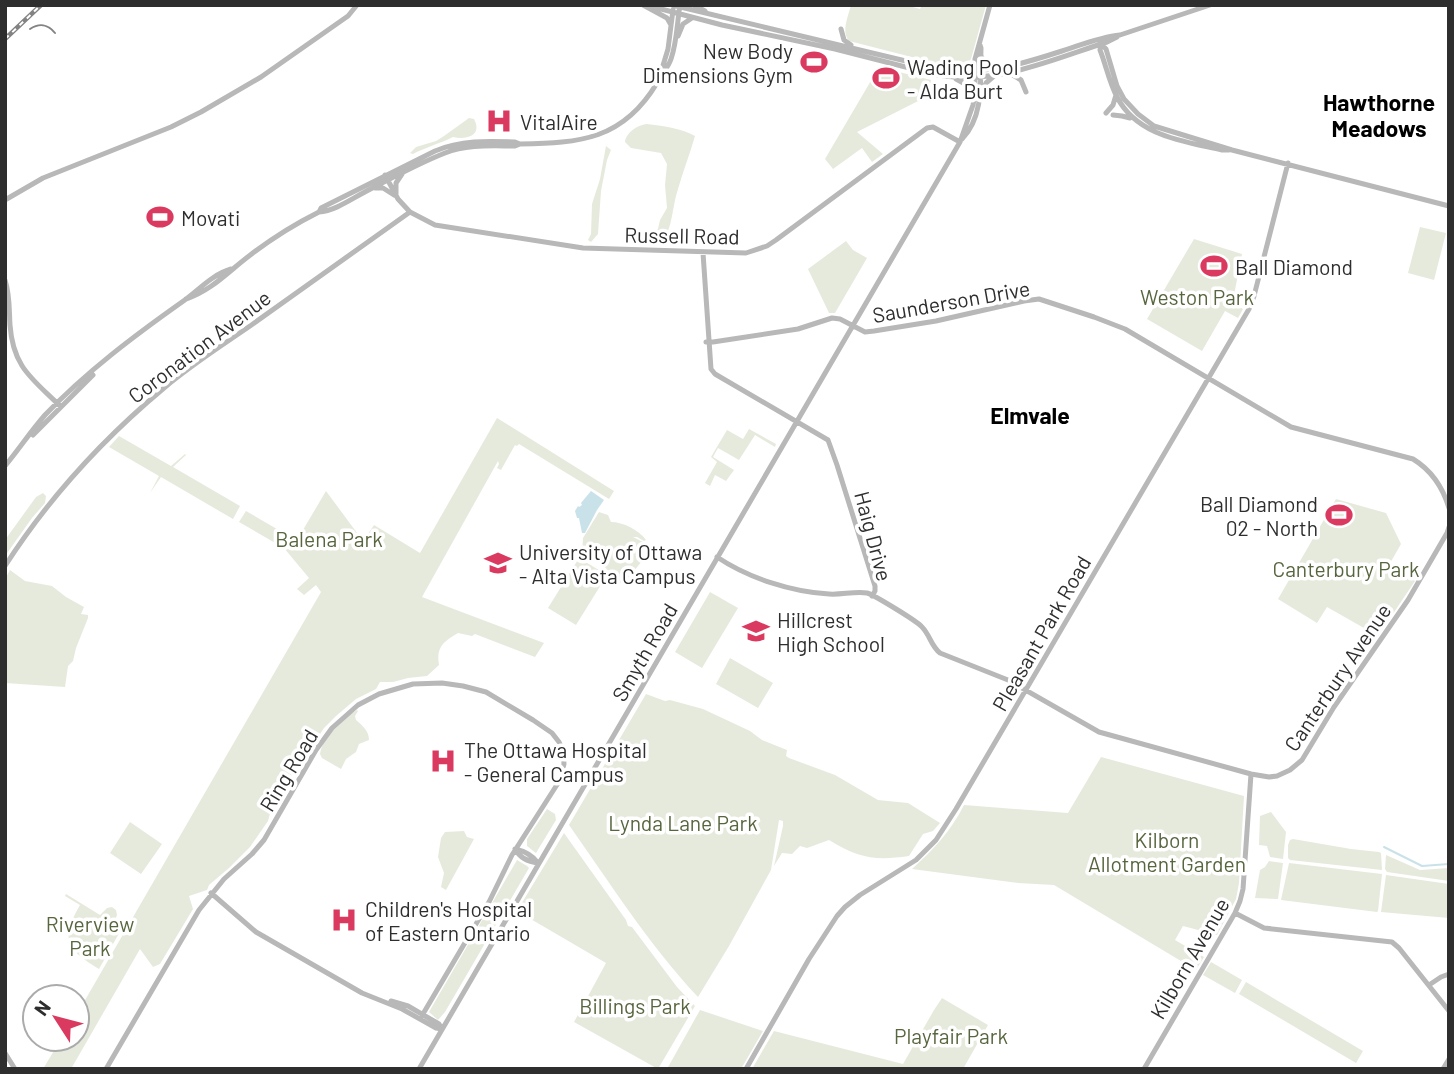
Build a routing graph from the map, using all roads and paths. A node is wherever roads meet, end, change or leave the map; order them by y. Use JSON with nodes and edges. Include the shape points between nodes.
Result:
{"nodes":[{"id":1,"x":357,"y":5,"type":"edge"},
{"id":2,"x":645,"y":5,"type":"edge"},
{"id":3,"x":694,"y":5,"type":"edge"},
{"id":4,"x":990,"y":5,"type":"edge"},
{"id":5,"x":1210,"y":5,"type":"edge"},
{"id":6,"x":676,"y":8,"type":"edge"},
{"id":7,"x":714,"y":16,"type":"junction"},
{"id":8,"x":692,"y":18,"type":"junction"},
{"id":9,"x":671,"y":25,"type":"junction"},
{"id":10,"x":841,"y":29,"type":"dead end"},
{"id":11,"x":1120,"y":35,"type":"junction"},
{"id":12,"x":1100,"y":42,"type":"junction"},
{"id":13,"x":674,"y":46,"type":"junction"},
{"id":14,"x":1086,"y":49,"type":"junction"},
{"id":15,"x":864,"y":50,"type":"junction"},
{"id":16,"x":978,"y":57,"type":"junction"},
{"id":17,"x":1106,"y":57,"type":"junction"},
{"id":18,"x":1037,"y":62,"type":"junction"},
{"id":19,"x":1020,"y":67,"type":"junction"},
{"id":20,"x":958,"y":71,"type":"junction"},
{"id":21,"x":995,"y":73,"type":"junction"},
{"id":22,"x":1008,"y":74,"type":"junction"},
{"id":23,"x":977,"y":75,"type":"junction"},
{"id":24,"x":953,"y":77,"type":"junction"},
{"id":25,"x":659,"y":79,"type":"junction"},
{"id":26,"x":1026,"y":92,"type":"dead end"},
{"id":27,"x":977,"y":94,"type":"junction"},
{"id":28,"x":1116,"y":95,"type":"junction"},
{"id":29,"x":1134,"y":120,"type":"junction"},
{"id":30,"x":1177,"y":136,"type":"junction"},
{"id":31,"x":960,"y":142,"type":"junction"},
{"id":32,"x":520,"y":144,"type":"junction"},
{"id":33,"x":1288,"y":163,"type":"junction"},
{"id":34,"x":405,"y":171,"type":"junction"},
{"id":35,"x":386,"y":178,"type":"junction"},
{"id":36,"x":374,"y":188,"type":"junction"},
{"id":37,"x":397,"y":197,"type":"junction"},
{"id":38,"x":5,"y":200,"type":"edge"},
{"id":39,"x":1449,"y":206,"type":"edge"},
{"id":40,"x":319,"y":212,"type":"junction"},
{"id":41,"x":410,"y":212,"type":"junction"},
{"id":42,"x":703,"y":253,"type":"junction"},
{"id":43,"x":5,"y":280,"type":"edge"},
{"id":44,"x":852,"y":326,"type":"junction"},
{"id":45,"x":708,"y":342,"type":"junction"},
{"id":46,"x":1208,"y":377,"type":"junction"},
{"id":47,"x":59,"y":405,"type":"junction"},
{"id":48,"x":796,"y":421,"type":"junction"},
{"id":49,"x":5,"y":466,"type":"edge"},
{"id":50,"x":1447,"y":499,"type":"edge"},
{"id":51,"x":1449,"y":508,"type":"edge"},
{"id":52,"x":1449,"y":527,"type":"edge"},
{"id":53,"x":717,"y":557,"type":"junction"},
{"id":54,"x":5,"y":566,"type":"edge"},
{"id":55,"x":872,"y":596,"type":"junction"},
{"id":56,"x":1026,"y":690,"type":"junction"},
{"id":57,"x":1251,"y":774,"type":"junction"},
{"id":58,"x":523,"y":838,"type":"junction"},
{"id":59,"x":516,"y":849,"type":"junction"},
{"id":60,"x":527,"y":854,"type":"junction"},
{"id":61,"x":538,"y":863,"type":"junction"},
{"id":62,"x":211,"y":893,"type":"junction"},
{"id":63,"x":1235,"y":913,"type":"junction"},
{"id":64,"x":1449,"y":974,"type":"edge"},
{"id":65,"x":1429,"y":985,"type":"junction"},
{"id":66,"x":1449,"y":1011,"type":"edge"},
{"id":67,"x":421,"y":1017,"type":"junction"},
{"id":68,"x":442,"y":1029,"type":"junction"},
{"id":69,"x":5,"y":1053,"type":"edge"},
{"id":70,"x":1449,"y":1059,"type":"edge"},
{"id":71,"x":15,"y":1069,"type":"edge"},
{"id":72,"x":106,"y":1069,"type":"edge"},
{"id":73,"x":419,"y":1069,"type":"edge"},
{"id":74,"x":746,"y":1069,"type":"edge"},
{"id":75,"x":1144,"y":1069,"type":"edge"},
{"id":76,"x":1443,"y":1069,"type":"edge"}],
"edges":[{"from":1,"to":38,"type":"street","via":[[348,16],[252,82],[158,132],[43,178]]},
{"from":2,"to":6,"type":"street"},
{"from":2,"to":9,"type":"street"},
{"from":3,"to":7,"type":"street"},
{"from":4,"to":16,"type":"street","name":"Smyth Road"},
{"from":5,"to":11,"type":"street"},
{"from":6,"to":7,"type":"street"},
{"from":6,"to":8,"type":"street"},
{"from":6,"to":9,"type":"street"},
{"from":6,"to":13,"type":"street"},
{"from":7,"to":15,"type":"street"},
{"from":8,"to":13,"type":"street","via":[[683,24]]},
{"from":8,"to":24,"type":"street"},
{"from":9,"to":25,"type":"street"},
{"from":10,"to":15,"type":"street","via":[[845,41]]},
{"from":11,"to":12,"type":"street"},
{"from":11,"to":17,"type":"street"},
{"from":12,"to":14,"type":"street"},
{"from":12,"to":17,"type":"street"},
{"from":12,"to":18,"type":"street"},
{"from":13,"to":25,"type":"street"},
{"from":14,"to":17,"type":"street"},
{"from":14,"to":18,"type":"street"},
{"from":15,"to":20,"type":"street"},
{"from":16,"to":20,"type":"street"},
{"from":16,"to":21,"type":"street"},
{"from":16,"to":23,"type":"street","name":"Smyth Road"},
{"from":17,"to":28,"type":"street"},
{"from":17,"to":30,"type":"street","via":[[1124,99],[1154,126]]},
{"from":18,"to":19,"type":"street"},
{"from":19,"to":21,"type":"street"},
{"from":19,"to":22,"type":"street"},
{"from":20,"to":23,"type":"street"},
{"from":21,"to":22,"type":"street"},
{"from":21,"to":23,"type":"street"},
{"from":21,"to":27,"type":"street"},
{"from":22,"to":26,"type":"street","via":[[1021,80]]},
{"from":23,"to":24,"type":"street"},
{"from":23,"to":27,"type":"street","name":"Smyth Road"},
{"from":24,"to":27,"type":"street"},
{"from":25,"to":32,"type":"street","via":[[628,118],[604,132],[567,142]]},
{"from":27,"to":31,"type":"street","name":"Smyth Road","via":[[976,117]]},
{"from":28,"to":29,"type":"street"},
{"from":28,"to":29,"type":"street","via":[[1109,114]]},
{"from":29,"to":30,"type":"street","via":[[1152,131]]},
{"from":30,"to":33,"type":"street"},
{"from":31,"to":42,"type":"street","name":"Russell Road","via":[[927,128],[767,246],[746,253]]},
{"from":31,"to":44,"type":"street","name":"Smyth Road"},
{"from":32,"to":34,"type":"street","via":[[458,149]]},
{"from":32,"to":35,"type":"street","via":[[448,145]]},
{"from":33,"to":39,"type":"street"},
{"from":33,"to":46,"type":"street","name":"Pleasant Park Road","via":[[1254,296]]},
{"from":34,"to":35,"type":"street"},
{"from":34,"to":37,"type":"street","via":[[396,183]]},
{"from":35,"to":36,"type":"street"},
{"from":35,"to":37,"type":"street","name":"Russell Road"},
{"from":35,"to":40,"type":"street"},
{"from":36,"to":37,"type":"street"},
{"from":36,"to":40,"type":"street"},
{"from":37,"to":41,"type":"street","name":"Russell Road"},
{"from":40,"to":47,"type":"street","via":[[215,276],[137,334],[79,382]]},
{"from":41,"to":42,"type":"street","name":"Russell Road","via":[[435,225],[552,244]]},
{"from":41,"to":54,"type":"street","name":"Coronation Avenue","via":[[192,366],[139,409],[74,475]]},
{"from":42,"to":45,"type":"street","name":"Haig Drive"},
{"from":43,"to":47,"type":"street","via":[[16,357]]},
{"from":44,"to":45,"type":"street","name":"Saunderson Drive","via":[[832,318],[798,329]]},
{"from":44,"to":46,"type":"street","name":"Saunderson Drive","via":[[865,332],[898,328],[1039,299],[1125,329]]},
{"from":44,"to":48,"type":"street","name":"Smyth Road"},
{"from":45,"to":48,"type":"street","name":"Haig Drive","via":[[715,374]]},
{"from":46,"to":50,"type":"street","name":"Saunderson Drive","via":[[1291,427],[1413,459],[1429,471]]},
{"from":46,"to":56,"type":"street","name":"Pleasant Park Road"},
{"from":47,"to":49,"type":"street"},
{"from":48,"to":53,"type":"street","name":"Smyth Road"},
{"from":48,"to":55,"type":"street","name":"Haig Drive","via":[[828,440],[875,586]]},
{"from":50,"to":51,"type":"street"},
{"from":52,"to":57,"type":"street","name":"Canterbury Avenue","via":[[1418,585],[1302,760],[1277,776]]},
{"from":53,"to":55,"type":"street","via":[[753,576],[807,592]]},
{"from":53,"to":61,"type":"street","name":"Smyth Road"},
{"from":55,"to":56,"type":"street","name":"Haig Drive","via":[[918,623],[940,653]]},
{"from":56,"to":57,"type":"street","name":"Haig Drive","via":[[1101,733]]},
{"from":56,"to":74,"type":"street","name":"Pleasant Park Road","via":[[936,840],[916,860],[845,907],[830,926]]},
{"from":57,"to":63,"type":"street","name":"Kilborn Avenue","via":[[1243,891]]},
{"from":58,"to":59,"type":"street","name":"Ring Road"},
{"from":58,"to":60,"type":"street"},
{"from":58,"to":62,"type":"street","name":"Ring Road","via":[[560,780],[564,754],[555,736],[486,692],[448,683],[413,684],[379,694],[341,719],[316,750],[264,840]]},
{"from":59,"to":60,"type":"street"},
{"from":59,"to":61,"type":"street","via":[[518,855]]},
{"from":59,"to":67,"type":"street","name":"Ring Road"},
{"from":60,"to":61,"type":"street"},
{"from":61,"to":68,"type":"street","name":"Smyth Road"},
{"from":62,"to":67,"type":"street","via":[[256,932],[362,993],[406,1005]]},
{"from":62,"to":72,"type":"street","name":"Ring Road"},
{"from":63,"to":65,"type":"street","via":[[1264,928],[1392,943]]},
{"from":63,"to":75,"type":"street","name":"Kilborn Avenue"},
{"from":64,"to":65,"type":"street"},
{"from":65,"to":66,"type":"street"},
{"from":67,"to":68,"type":"street"},
{"from":68,"to":73,"type":"street","name":"Smyth Road"},
{"from":69,"to":71,"type":"street"},
{"from":70,"to":76,"type":"street"}]}
